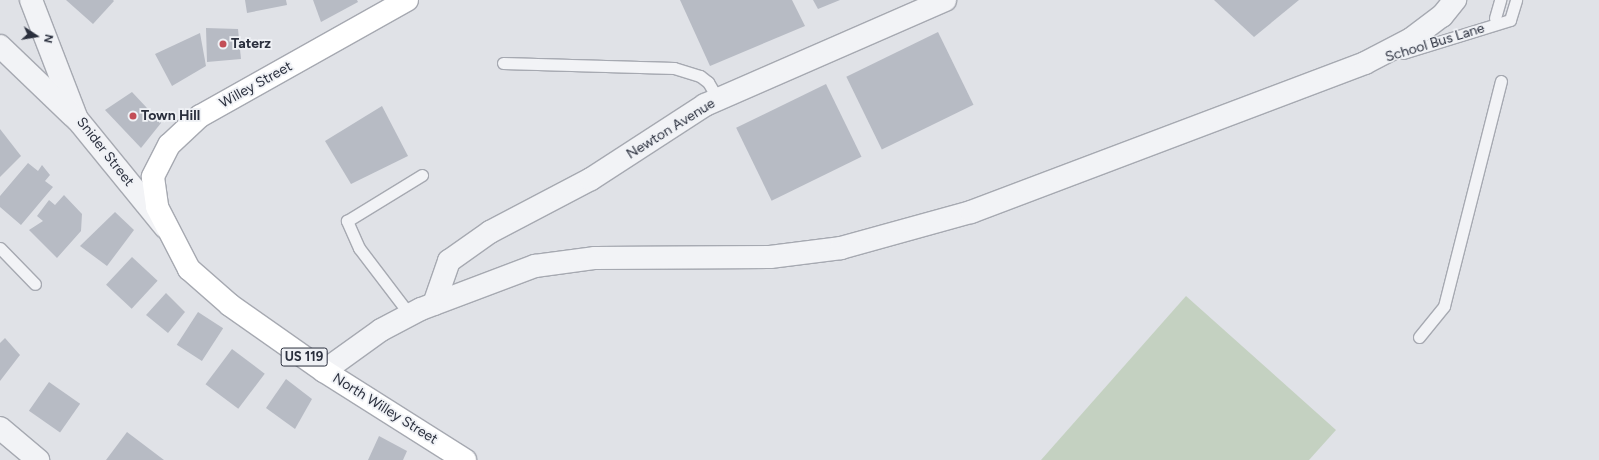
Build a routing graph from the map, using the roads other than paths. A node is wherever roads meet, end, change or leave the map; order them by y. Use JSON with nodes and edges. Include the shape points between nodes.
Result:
{"nodes":[{"id":1,"x":31,"y":0,"type":"edge"},
{"id":2,"x":407,"y":0,"type":"edge"},
{"id":3,"x":945,"y":0,"type":"edge"},
{"id":4,"x":1455,"y":0,"type":"edge"},
{"id":5,"x":1500,"y":0,"type":"edge"},
{"id":6,"x":1516,"y":0,"type":"edge"},
{"id":7,"x":1494,"y":18,"type":"dead end"},
{"id":8,"x":0,"y":46,"type":"edge"},
{"id":9,"x":503,"y":63,"type":"dead end"},
{"id":10,"x":1340,"y":73,"type":"junction"},
{"id":11,"x":1501,"y":81,"type":"dead end"},
{"id":12,"x":718,"y":99,"type":"junction"},
{"id":13,"x":77,"y":119,"type":"junction"},
{"id":14,"x":422,"y":175,"type":"dead end"},
{"id":15,"x":166,"y":229,"type":"junction"},
{"id":16,"x":0,"y":248,"type":"edge"},
{"id":17,"x":35,"y":284,"type":"dead end"},
{"id":18,"x":434,"y":304,"type":"junction"},
{"id":19,"x":410,"y":315,"type":"junction"},
{"id":20,"x":1419,"y":337,"type":"dead end"},
{"id":21,"x":324,"y":371,"type":"junction"},
{"id":22,"x":0,"y":428,"type":"edge"},
{"id":23,"x":38,"y":460,"type":"edge"},
{"id":24,"x":465,"y":460,"type":"edge"}],
"edges":[{"from":1,"to":13,"type":"street","name":"Snider Street"},
{"from":2,"to":15,"type":"main road","name":"Willey Street","number":"US 119","via":[[200,116],[174,140],[153,177],[157,207]]},
{"from":3,"to":12,"type":"street","name":"Newton Avenue"},
{"from":4,"to":10,"type":"street","via":[[1442,16],[1411,39]]},
{"from":5,"to":7,"type":"lane","name":"School Bus Lane"},
{"from":6,"to":10,"type":"lane","name":"School Bus Lane","via":[[1510,20]]},
{"from":8,"to":13,"type":"street"},
{"from":9,"to":12,"type":"lane","via":[[674,68],[700,76],[708,82]]},
{"from":10,"to":18,"type":"street","via":[[971,212],[841,248],[770,256],[595,258],[535,266]]},
{"from":11,"to":20,"type":"lane","via":[[1444,306]]},
{"from":12,"to":18,"type":"street","name":"Newton Avenue","via":[[591,179],[490,232],[449,261]]},
{"from":13,"to":15,"type":"street","name":"Snider Street"},
{"from":14,"to":19,"type":"lane","via":[[347,221],[359,248]]},
{"from":15,"to":21,"type":"main road","name":"North Willey Street","number":"US 119","via":[[189,269],[230,305]]},
{"from":16,"to":17,"type":"lane"},
{"from":18,"to":19,"type":"street"},
{"from":19,"to":21,"type":"street","via":[[381,330]]},
{"from":21,"to":24,"type":"main road","name":"North Willey Street","number":"US 119"},
{"from":22,"to":23,"type":"street"}]}
